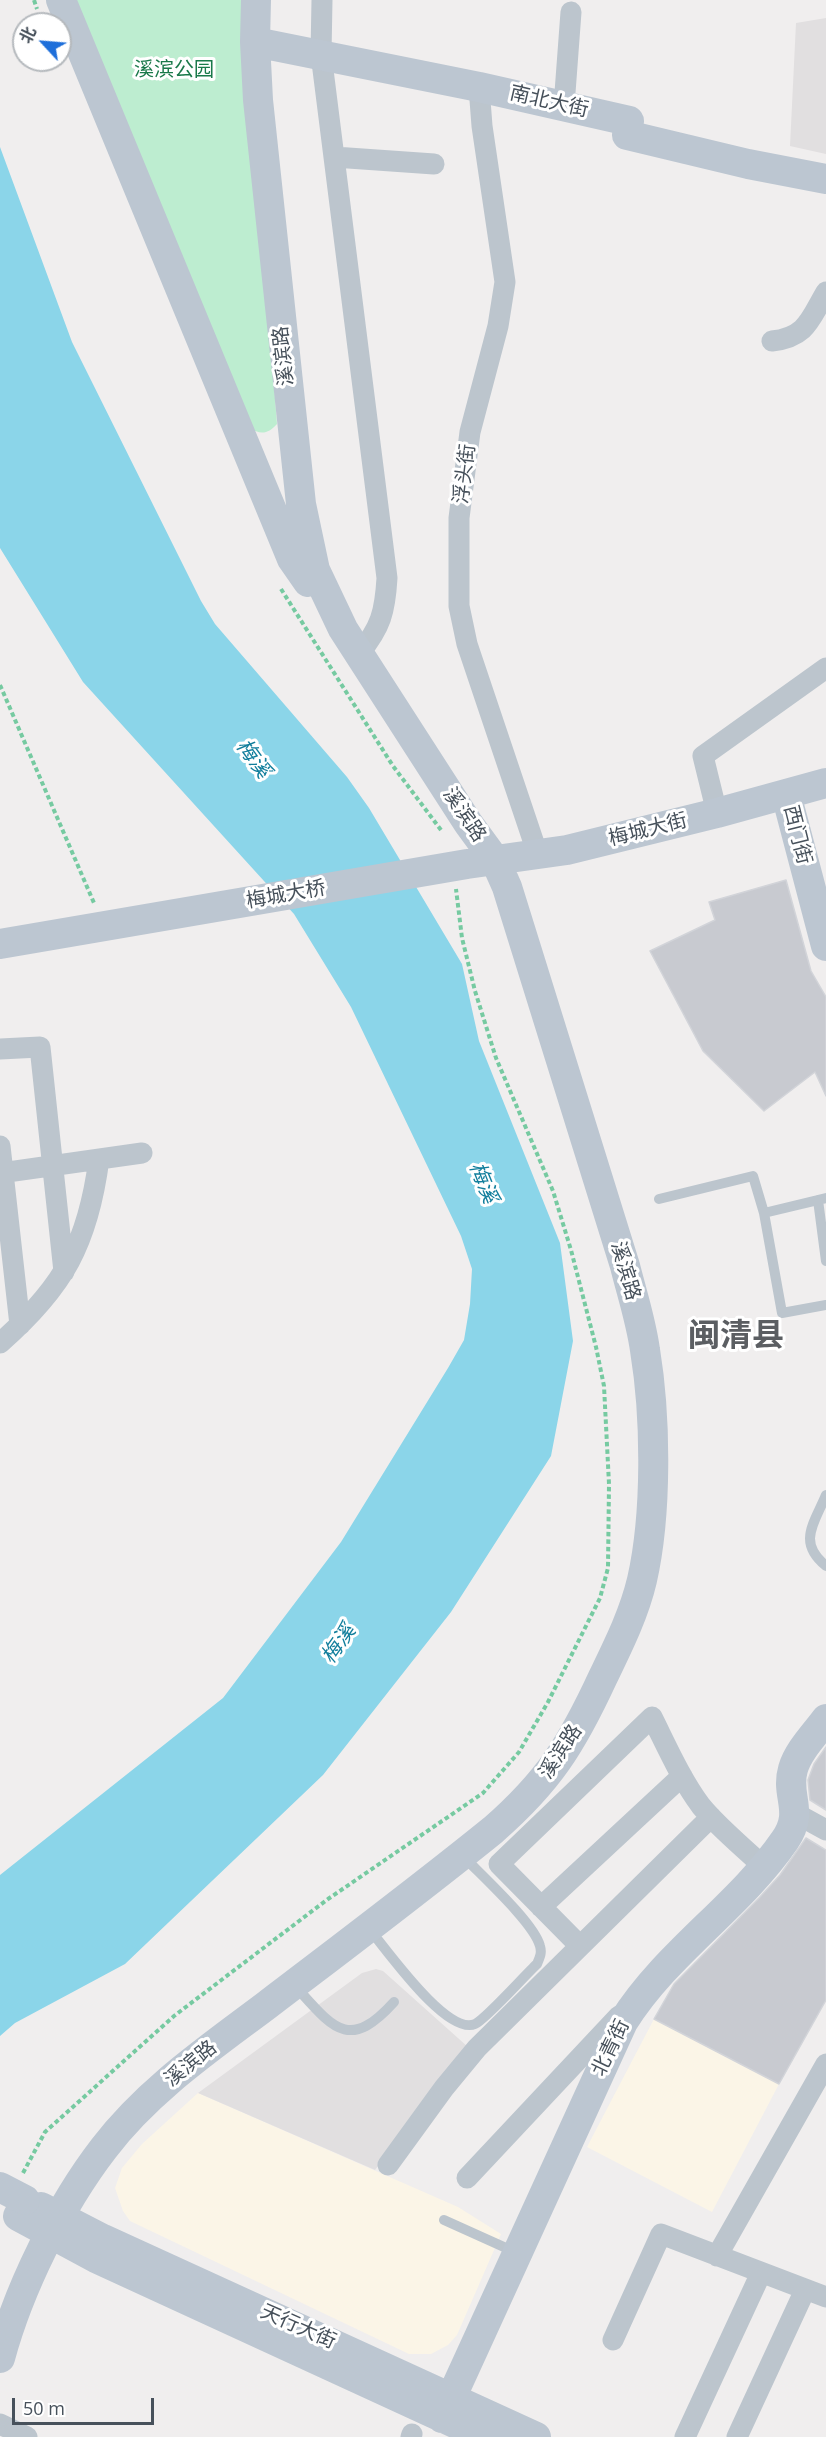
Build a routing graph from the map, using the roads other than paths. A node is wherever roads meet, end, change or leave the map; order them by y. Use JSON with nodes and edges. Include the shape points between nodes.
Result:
{"nodes":[{"id":1,"x":61,"y":0,"type":"edge"},
{"id":2,"x":256,"y":0,"type":"edge"},
{"id":3,"x":322,"y":0,"type":"edge"},
{"id":4,"x":571,"y":12,"type":"dead end"},
{"id":5,"x":255,"y":42,"type":"junction"},
{"id":6,"x":321,"y":54,"type":"junction"},
{"id":7,"x":479,"y":87,"type":"junction"},
{"id":8,"x":564,"y":106,"type":"junction"},
{"id":9,"x":334,"y":157,"type":"junction"},
{"id":10,"x":434,"y":164,"type":"dead end"},
{"id":11,"x":826,"y":179,"type":"edge"},
{"id":12,"x":826,"y":292,"type":"edge"},
{"id":13,"x":772,"y":341,"type":"dead end"},
{"id":14,"x":343,"y":628,"type":"junction"},
{"id":15,"x":359,"y":654,"type":"junction"},
{"id":16,"x":826,"y":668,"type":"edge"},
{"id":17,"x":826,"y":783,"type":"edge"},
{"id":18,"x":786,"y":794,"type":"junction"},
{"id":19,"x":717,"y":813,"type":"junction"},
{"id":20,"x":538,"y":855,"type":"junction"},
{"id":21,"x":473,"y":871,"type":"junction"},
{"id":22,"x":0,"y":944,"type":"edge"},
{"id":23,"x":826,"y":946,"type":"edge"},
{"id":24,"x":0,"y":1049,"type":"edge"},
{"id":25,"x":0,"y":1146,"type":"edge"},
{"id":26,"x":142,"y":1153,"type":"dead end"},
{"id":27,"x":99,"y":1159,"type":"junction"},
{"id":28,"x":54,"y":1165,"type":"junction"},
{"id":29,"x":2,"y":1172,"type":"edge"},
{"id":30,"x":658,"y":1199,"type":"dead end"},
{"id":31,"x":822,"y":1199,"type":"edge"},
{"id":32,"x":764,"y":1213,"type":"junction"},
{"id":33,"x":826,"y":1261,"type":"edge"},
{"id":34,"x":64,"y":1272,"type":"junction"},
{"id":35,"x":826,"y":1305,"type":"edge"},
{"id":36,"x":20,"y":1325,"type":"junction"},
{"id":37,"x":0,"y":1343,"type":"edge"},
{"id":38,"x":826,"y":1496,"type":"edge"},
{"id":39,"x":826,"y":1566,"type":"edge"},
{"id":40,"x":826,"y":1719,"type":"edge"},
{"id":41,"x":682,"y":1776,"type":"junction"},
{"id":42,"x":795,"y":1813,"type":"junction"},
{"id":43,"x":711,"y":1817,"type":"junction"},
{"id":44,"x":826,"y":1830,"type":"edge"},
{"id":45,"x":462,"y":1855,"type":"junction"},
{"id":46,"x":764,"y":1868,"type":"junction"},
{"id":47,"x":541,"y":1907,"type":"junction"},
{"id":48,"x":368,"y":1927,"type":"junction"},
{"id":49,"x":580,"y":1946,"type":"junction"},
{"id":50,"x":294,"y":1984,"type":"junction"},
{"id":51,"x":648,"y":1985,"type":"junction"},
{"id":52,"x":394,"y":2002,"type":"dead end"},
{"id":53,"x":826,"y":2064,"type":"edge"},
{"id":54,"x":388,"y":2165,"type":"dead end"},
{"id":55,"x":467,"y":2178,"type":"dead end"},
{"id":56,"x":13,"y":2196,"type":"edge"},
{"id":57,"x":444,"y":2220,"type":"dead end"},
{"id":58,"x":55,"y":2225,"type":"junction"},
{"id":59,"x":517,"y":2253,"type":"junction"},
{"id":60,"x":717,"y":2256,"type":"junction"},
{"id":61,"x":761,"y":2273,"type":"junction"},
{"id":62,"x":805,"y":2290,"type":"junction"},
{"id":63,"x":826,"y":2297,"type":"edge"},
{"id":64,"x":613,"y":2340,"type":"dead end"},
{"id":65,"x":0,"y":2358,"type":"edge"},
{"id":66,"x":447,"y":2407,"type":"junction"},
{"id":67,"x":0,"y":2424,"type":"edge"},
{"id":68,"x":27,"y":2437,"type":"edge"},
{"id":69,"x":485,"y":2437,"type":"edge"},
{"id":70,"x":536,"y":2437,"type":"edge"},
{"id":71,"x":685,"y":2437,"type":"edge"},
{"id":72,"x":737,"y":2437,"type":"edge"}],
"edges":[{"from":1,"to":14,"type":"street","via":[[292,559]]},
{"from":2,"to":5,"type":"street","name":"溪滨路"},
{"from":3,"to":6,"type":"street"},
{"from":4,"to":8,"type":"street"},
{"from":5,"to":6,"type":"street","name":"南北大街"},
{"from":5,"to":14,"type":"street","name":"溪滨路","via":[[301,504],[315,570]]},
{"from":6,"to":7,"type":"street","name":"南北大街"},
{"from":6,"to":9,"type":"street"},
{"from":7,"to":8,"type":"street","name":"南北大街"},
{"from":7,"to":20,"type":"street","name":"浮头街","via":[[505,282],[498,326],[470,432],[459,518],[458,597],[467,644]]},
{"from":8,"to":11,"type":"street","name":"南北大街","via":[[629,121],[627,135]]},
{"from":9,"to":10,"type":"street"},
{"from":9,"to":15,"type":"street","via":[[387,578],[383,616]]},
{"from":12,"to":13,"type":"street","via":[[796,336]]},
{"from":14,"to":15,"type":"street","name":"溪滨路"},
{"from":15,"to":21,"type":"street","name":"溪滨路","via":[[468,823]]},
{"from":16,"to":19,"type":"street","via":[[703,756]]},
{"from":17,"to":18,"type":"street","name":"梅城大街"},
{"from":18,"to":19,"type":"street","name":"梅城大街"},
{"from":18,"to":23,"type":"street","name":"西门街"},
{"from":19,"to":20,"type":"street","name":"梅城大街"},
{"from":20,"to":21,"type":"street","name":"梅城大街"},
{"from":21,"to":22,"type":"street","name":"梅城大桥"},
{"from":21,"to":45,"type":"street","name":"溪滨路","via":[[507,887],[636,1307],[648,1370],[652,1460],[650,1526],[641,1581],[621,1639],[591,1705],[566,1750],[537,1788]]},
{"from":24,"to":28,"type":"street","via":[[40,1047]]},
{"from":25,"to":29,"type":"street"},
{"from":26,"to":27,"type":"street"},
{"from":27,"to":28,"type":"street"},
{"from":27,"to":34,"type":"street","via":[[90,1212]]},
{"from":28,"to":29,"type":"street"},
{"from":28,"to":34,"type":"street"},
{"from":29,"to":36,"type":"street"},
{"from":30,"to":32,"type":"lane","via":[[753,1176]]},
{"from":31,"to":32,"type":"lane"},
{"from":31,"to":33,"type":"lane"},
{"from":32,"to":35,"type":"lane","via":[[782,1313]]},
{"from":34,"to":36,"type":"street","via":[[50,1295]]},
{"from":36,"to":37,"type":"street"},
{"from":38,"to":39,"type":"lane","via":[[809,1534],[813,1553]]},
{"from":40,"to":42,"type":"street","name":"北青街","via":[[793,1768]]},
{"from":41,"to":43,"type":"street"},
{"from":41,"to":47,"type":"street"},
{"from":41,"to":47,"type":"street","via":[[652,1717],[499,1864]]},
{"from":42,"to":44,"type":"street"},
{"from":42,"to":46,"type":"street","name":"北青街","via":[[794,1825]]},
{"from":43,"to":46,"type":"street"},
{"from":43,"to":49,"type":"street"},
{"from":45,"to":48,"type":"street","name":"溪滨路"},
{"from":45,"to":48,"type":"lane","via":[[533,1930],[541,1947],[537,1964],[478,2022],[465,2026],[452,2021],[418,1989]]},
{"from":46,"to":51,"type":"street","name":"北青街"},
{"from":47,"to":49,"type":"street"},
{"from":48,"to":50,"type":"street","name":"溪滨路"},
{"from":49,"to":54,"type":"street","via":[[466,2060]]},
{"from":50,"to":52,"type":"lane","via":[[328,2021],[346,2029],[366,2028]]},
{"from":50,"to":58,"type":"street","name":"溪滨路","via":[[141,2106],[104,2148]]},
{"from":51,"to":55,"type":"street"},
{"from":51,"to":59,"type":"street","name":"北青街","via":[[612,2043]]},
{"from":53,"to":60,"type":"street"},
{"from":56,"to":58,"type":"street","name":"天行大街"},
{"from":57,"to":59,"type":"lane"},
{"from":58,"to":65,"type":"street","name":"溪滨路","via":[[11,2321]]},
{"from":58,"to":66,"type":"street","name":"天行大街","via":[[103,2239]]},
{"from":59,"to":66,"type":"street","name":"北青街"},
{"from":60,"to":61,"type":"street"},
{"from":60,"to":64,"type":"street","via":[[660,2234]]},
{"from":61,"to":62,"type":"street"},
{"from":61,"to":71,"type":"street"},
{"from":62,"to":63,"type":"street"},
{"from":62,"to":72,"type":"street"},
{"from":66,"to":69,"type":"street"},
{"from":66,"to":70,"type":"street","name":"天行大街"},
{"from":67,"to":68,"type":"street"}]}
